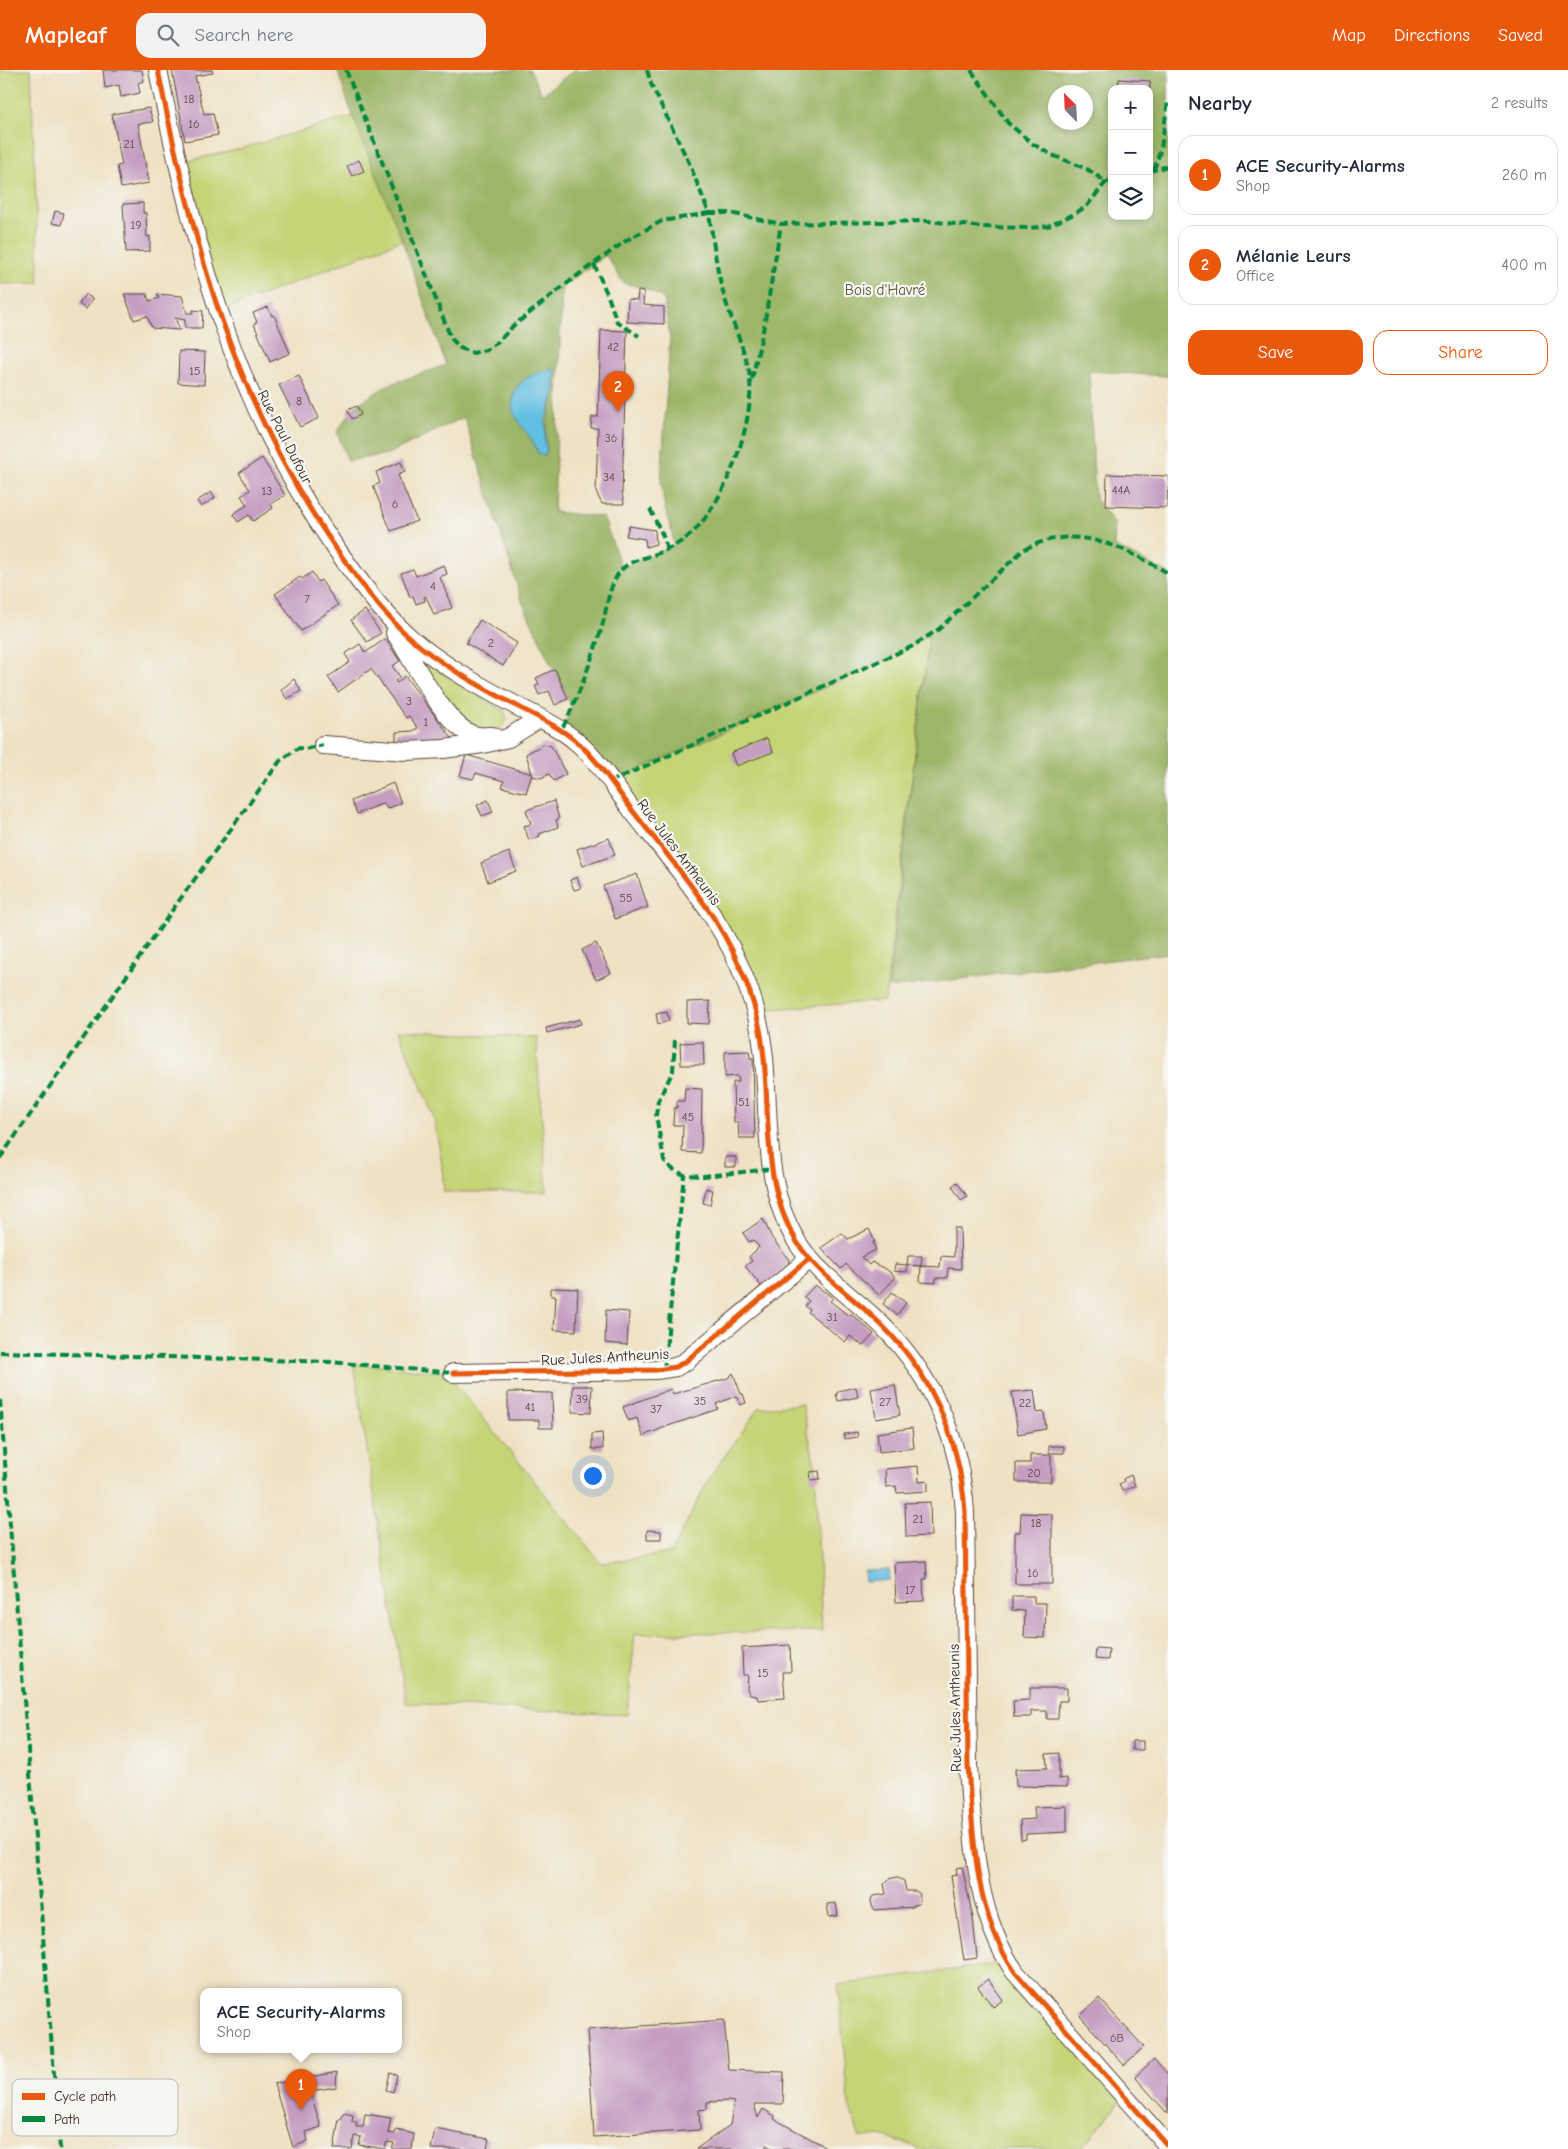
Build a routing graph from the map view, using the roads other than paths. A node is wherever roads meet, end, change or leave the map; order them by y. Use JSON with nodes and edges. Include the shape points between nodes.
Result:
{"nodes":[{"id":1,"x":158,"y":70,"type":"edge"},
{"id":2,"x":370,"y":594,"type":"junction"},
{"id":3,"x":540,"y":718,"type":"junction"},
{"id":4,"x":508,"y":738,"type":"junction"},
{"id":5,"x":323,"y":745,"type":"dead end"},
{"id":6,"x":809,"y":1259,"type":"junction"},
{"id":7,"x":453,"y":1373,"type":"dead end"},
{"id":8,"x":1168,"y":2146,"type":"edge"}],
"edges":[{"from":1,"to":2,"type":"street","name":"Rue Paul Dufour","via":[[195,238],[249,394],[273,446],[311,513]]},
{"from":2,"to":3,"type":"street","name":"Rue Paul Dufour","via":[[395,624],[437,659]]},
{"from":2,"to":4,"type":"street","via":[[430,691],[456,723],[473,735]]},
{"from":3,"to":4,"type":"street"},
{"from":3,"to":6,"type":"street","name":"Rue Jules Antheunis","via":[[578,743],[594,760],[716,920],[735,957],[761,1037],[774,1186],[787,1223]]},
{"from":4,"to":5,"type":"street","via":[[483,744],[407,751]]},
{"from":6,"to":7,"type":"street","name":"Rue Jules Antheunis","via":[[676,1367]]},
{"from":6,"to":8,"type":"street","name":"Rue Jules Antheunis","via":[[905,1349],[926,1379],[954,1443],[965,1512],[970,1800],[982,1891],[994,1935],[1004,1956],[1022,1979]]}]}
